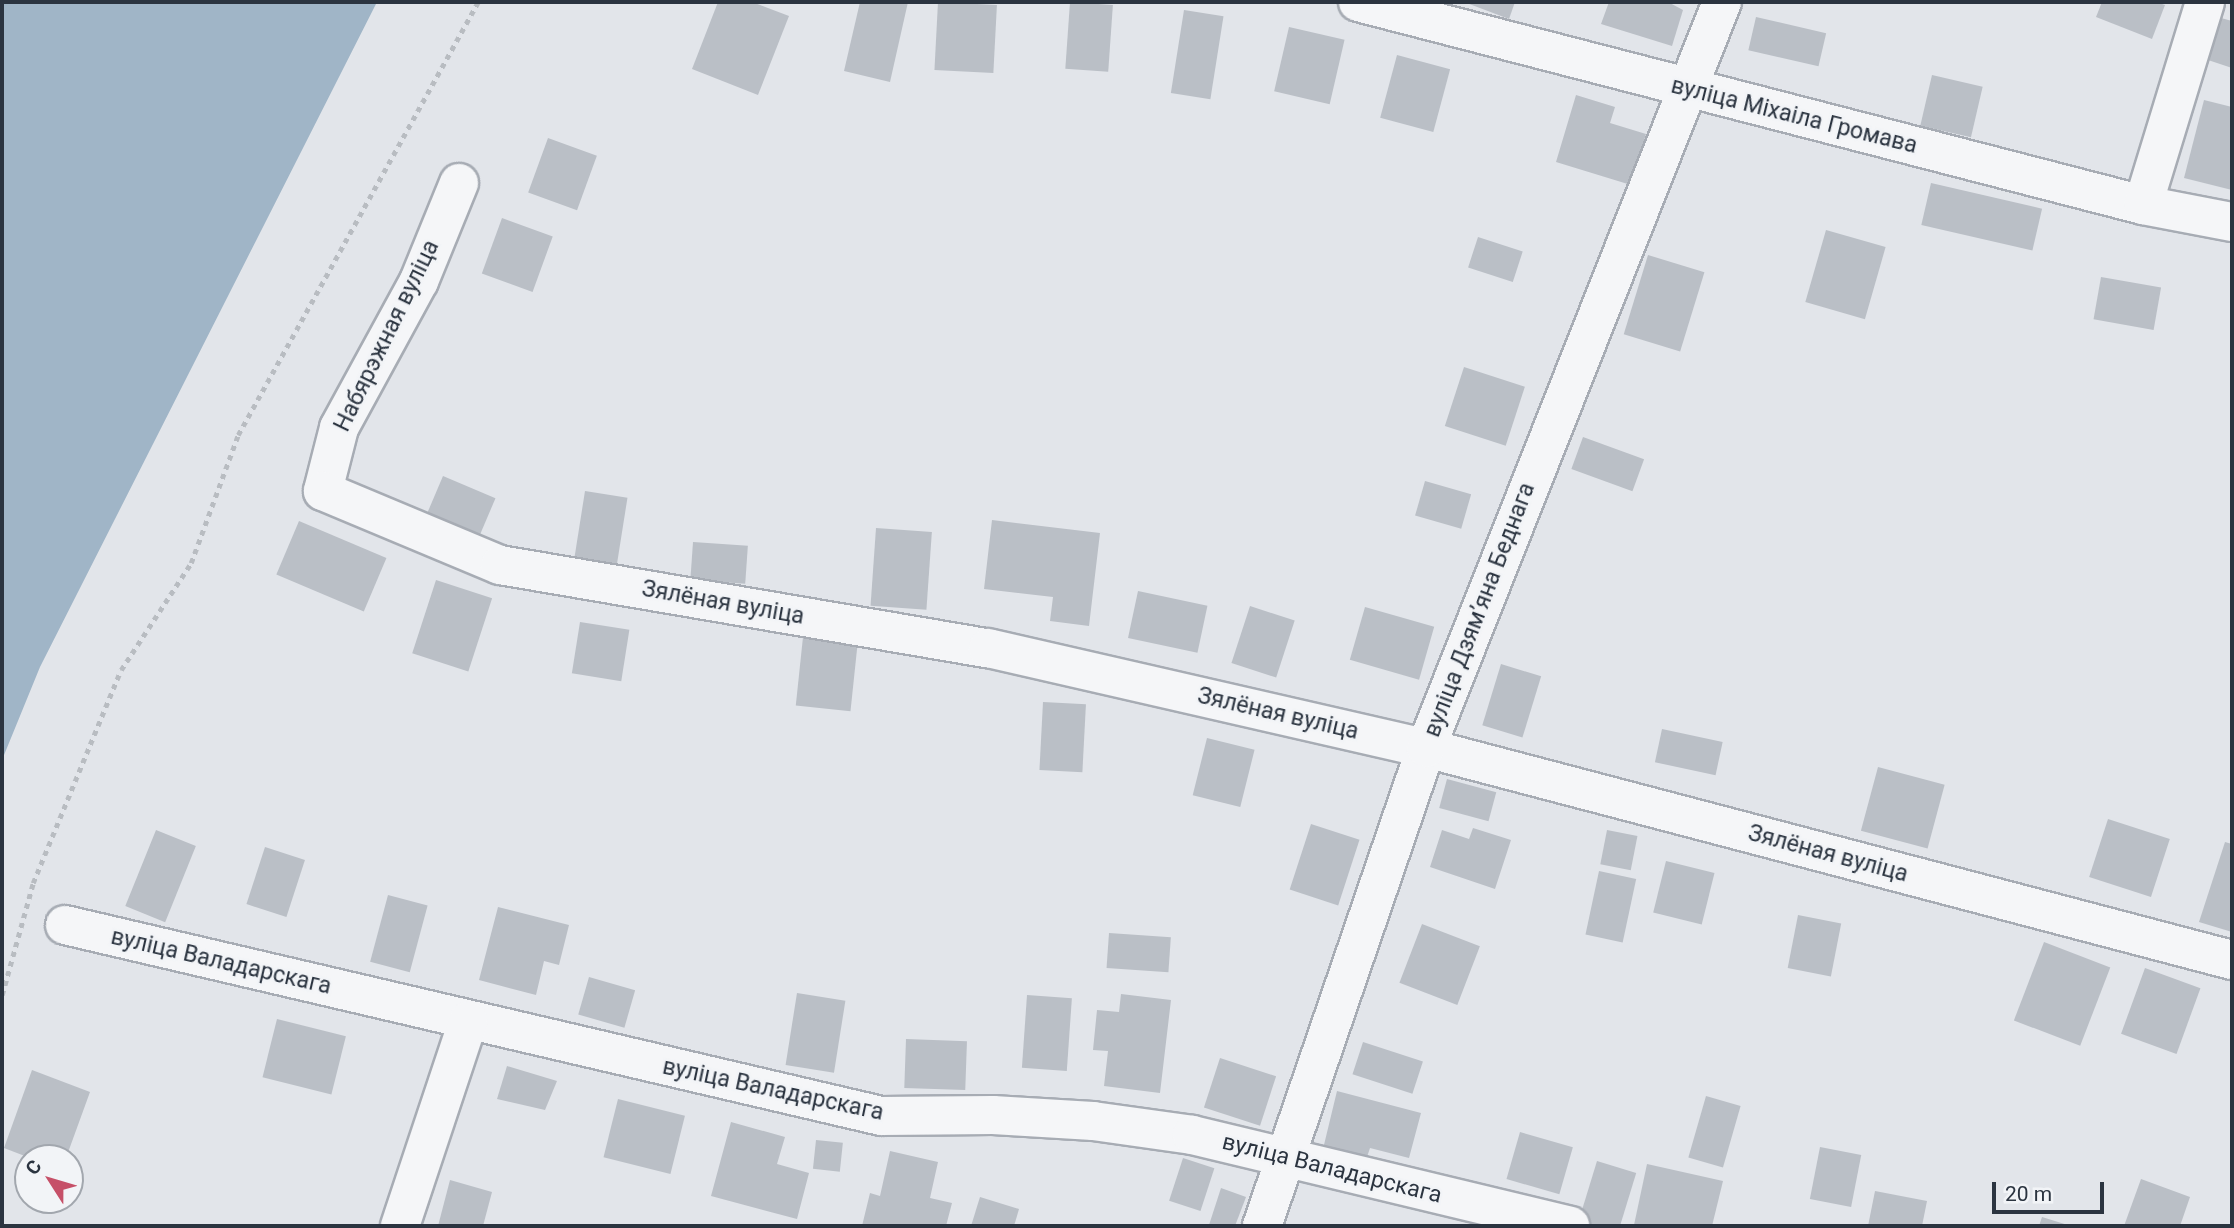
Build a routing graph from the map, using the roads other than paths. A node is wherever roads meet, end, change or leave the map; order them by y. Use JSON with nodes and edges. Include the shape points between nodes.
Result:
{"nodes":[{"id":1,"x":1357,"y":2,"type":"edge"},
{"id":2,"x":1722,"y":2,"type":"edge"},
{"id":3,"x":2205,"y":2,"type":"edge"},
{"id":4,"x":1685,"y":88,"type":"junction"},
{"id":5,"x":459,"y":183,"type":"dead end"},
{"id":6,"x":2143,"y":205,"type":"junction"},
{"id":7,"x":2232,"y":222,"type":"edge"},
{"id":8,"x":323,"y":491,"type":"joint"},
{"id":9,"x":1426,"y":748,"type":"junction"},
{"id":10,"x":65,"y":925,"type":"dead end"},
{"id":11,"x":2232,"y":960,"type":"edge"},
{"id":12,"x":468,"y":1021,"type":"junction"},
{"id":13,"x":1285,"y":1160,"type":"junction"},
{"id":14,"x":400,"y":1226,"type":"edge"},
{"id":15,"x":1262,"y":1226,"type":"edge"},
{"id":16,"x":1570,"y":1226,"type":"edge"}],
"edges":[{"from":1,"to":4,"type":"street","name":"вуліца Міхаіла Громава"},
{"from":2,"to":4,"type":"street","name":"вуліца Дзямʼяна Беднага"},
{"from":3,"to":6,"type":"street"},
{"from":4,"to":6,"type":"street","name":"вуліца Міхаіла Громава"},
{"from":4,"to":9,"type":"street","name":"вуліца Дзямʼяна Беднага"},
{"from":5,"to":8,"type":"street","name":"Набярэжная вуліца","via":[[419,281],[339,428]]},
{"from":6,"to":7,"type":"street","name":"вуліца Міхаіла Громава"},
{"from":8,"to":9,"type":"street","name":"Зялёная вуліца","via":[[500,565],[988,648]]},
{"from":9,"to":11,"type":"street","name":"Зялёная вуліца"},
{"from":9,"to":13,"type":"street","name":"вуліца Дзямʼяна Беднага"},
{"from":10,"to":12,"type":"street","name":"вуліца Валадарскага"},
{"from":12,"to":13,"type":"street","name":"вуліца Валадарскага","via":[[881,1116],[993,1115],[1093,1121],[1192,1135]]},
{"from":12,"to":14,"type":"street"},
{"from":13,"to":15,"type":"street","name":"вуліца Дзямʼяна Беднага"},
{"from":13,"to":16,"type":"street","name":"вуліца Валадарскага"}]}
